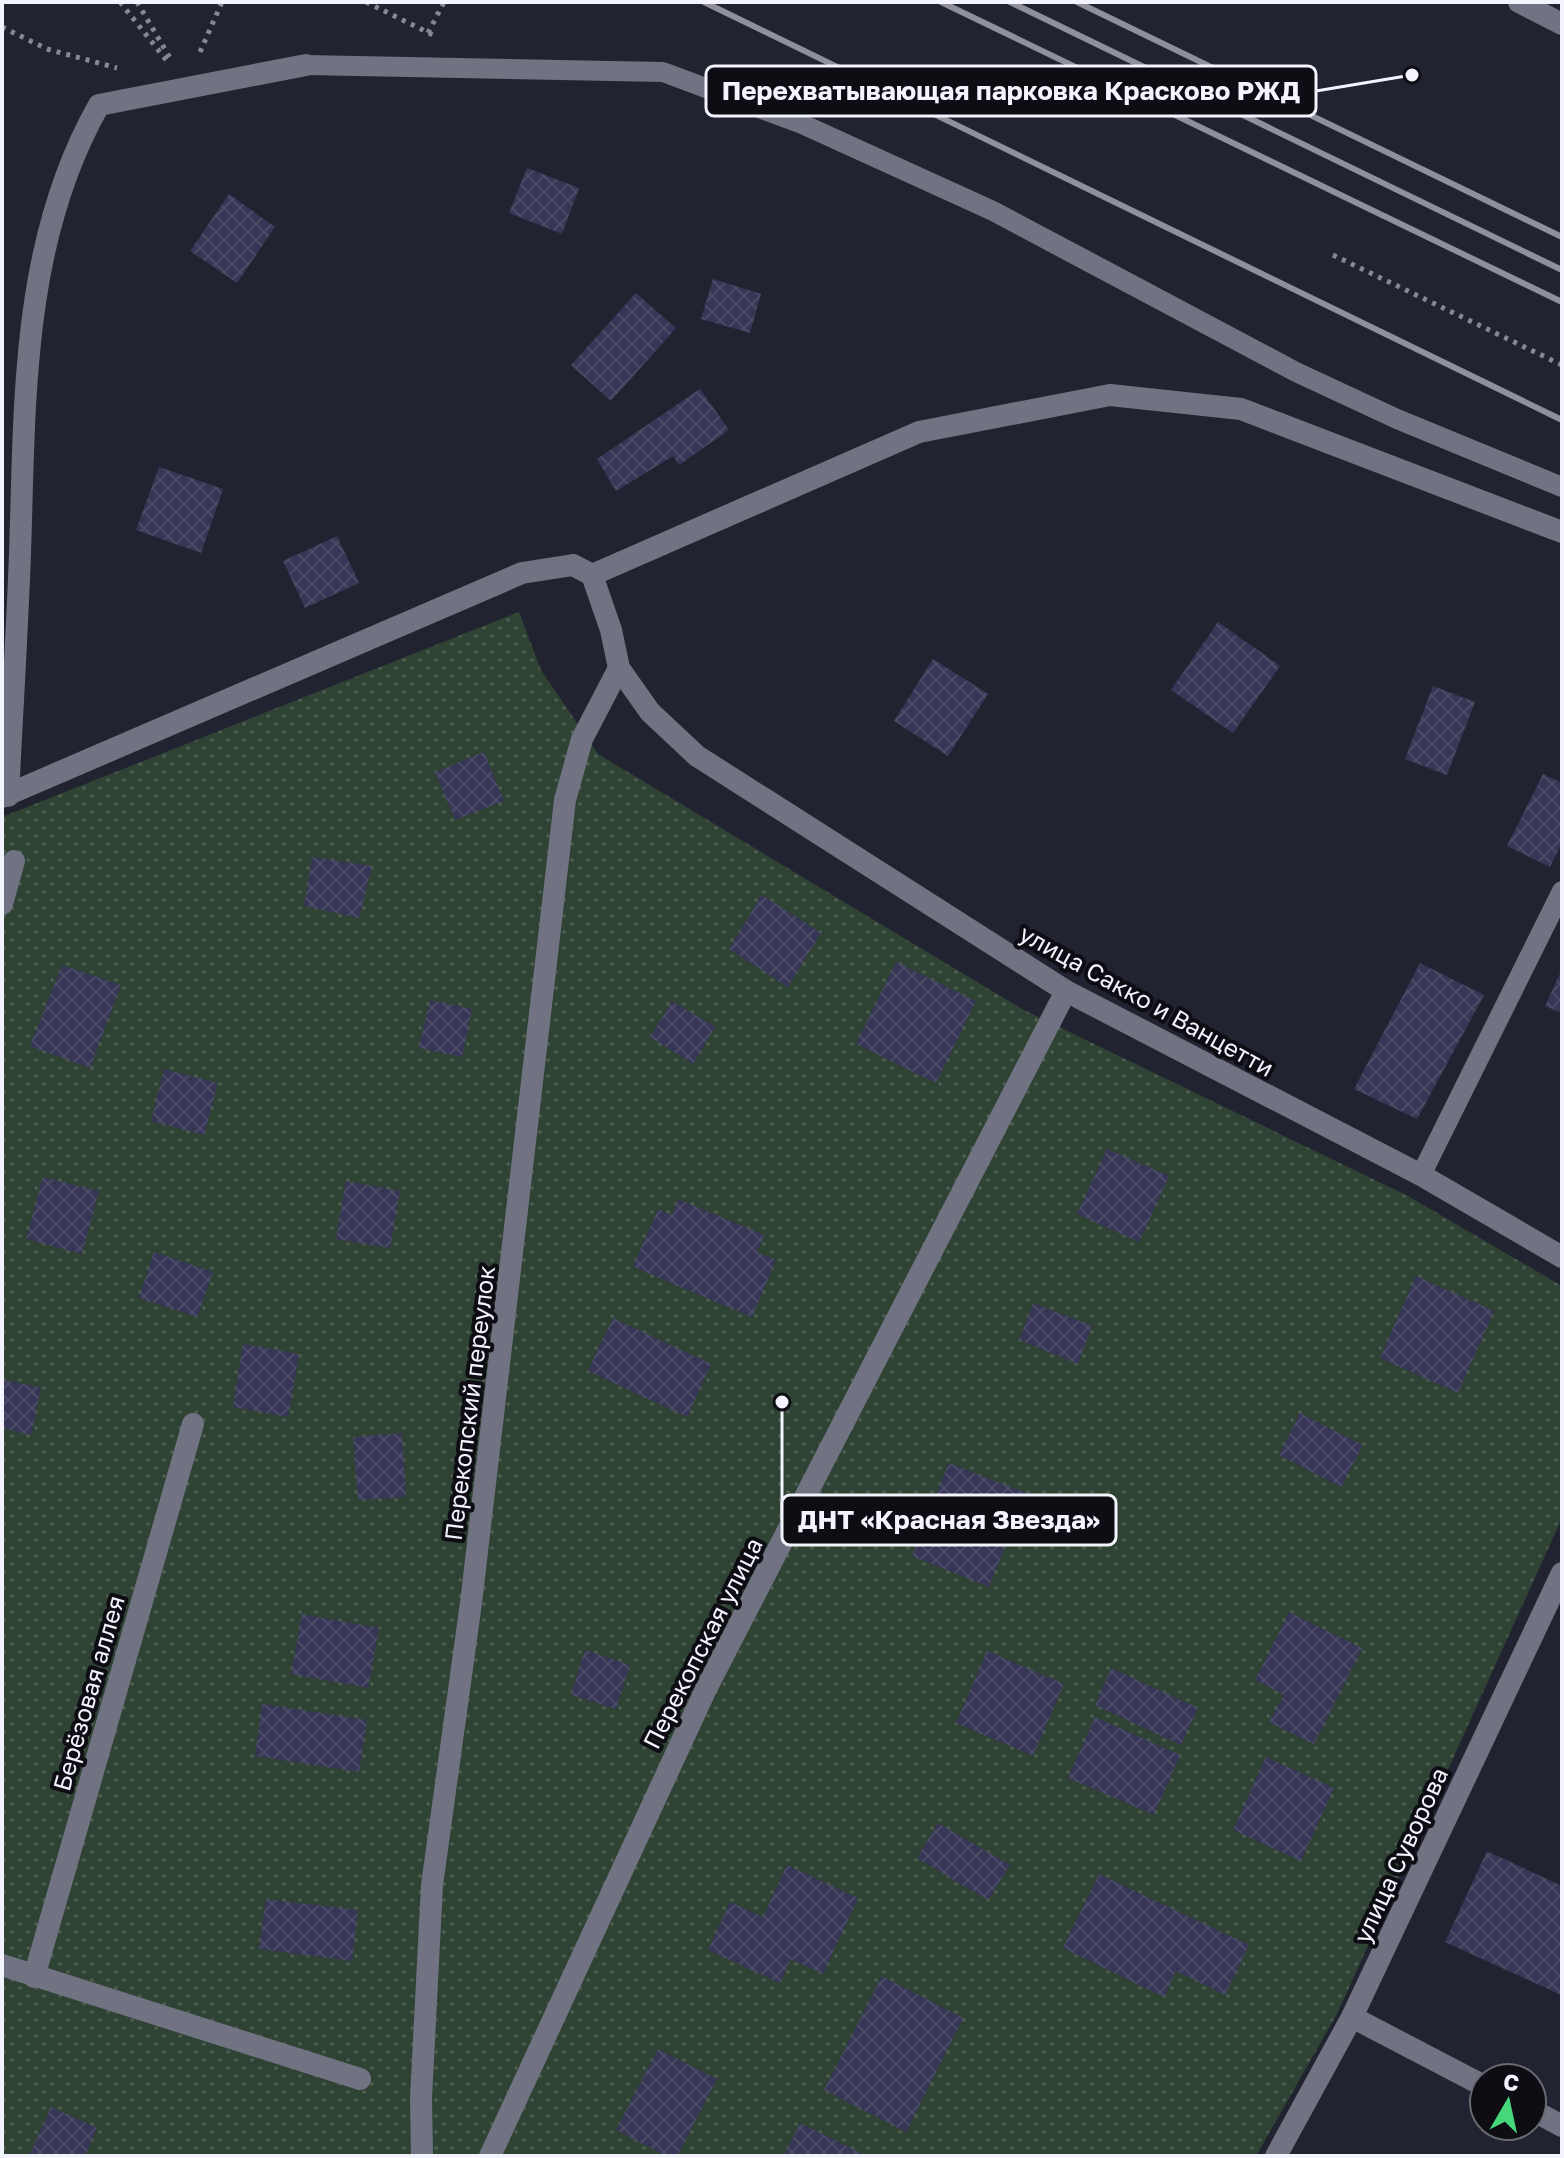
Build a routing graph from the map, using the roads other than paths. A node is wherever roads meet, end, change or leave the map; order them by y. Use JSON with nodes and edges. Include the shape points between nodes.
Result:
{"nodes":[{"id":1,"x":1519,"y":2,"type":"edge"},
{"id":2,"x":1562,"y":24,"type":"edge"},
{"id":3,"x":306,"y":65,"type":"joint"},
{"id":4,"x":1562,"y":487,"type":"edge"},
{"id":5,"x":1562,"y":532,"type":"edge"},
{"id":6,"x":592,"y":575,"type":"junction"},
{"id":7,"x":619,"y":668,"type":"junction"},
{"id":8,"x":5,"y":797,"type":"edge"},
{"id":9,"x":14,"y":861,"type":"dead end"},
{"id":10,"x":1562,"y":891,"type":"edge"},
{"id":11,"x":2,"y":904,"type":"edge"},
{"id":12,"x":1066,"y":991,"type":"junction"},
{"id":13,"x":1421,"y":1175,"type":"junction"},
{"id":14,"x":1562,"y":1257,"type":"edge"},
{"id":15,"x":193,"y":1424,"type":"dead end"},
{"id":16,"x":1562,"y":1573,"type":"edge"},
{"id":17,"x":2,"y":1965,"type":"edge"},
{"id":18,"x":34,"y":1977,"type":"junction"},
{"id":19,"x":1352,"y":2017,"type":"junction"},
{"id":20,"x":1468,"y":2078,"type":"edge"},
{"id":21,"x":360,"y":2079,"type":"dead end"},
{"id":22,"x":422,"y":2156,"type":"edge"},
{"id":23,"x":490,"y":2156,"type":"edge"},
{"id":24,"x":1276,"y":2156,"type":"edge"}],
"edges":[{"from":1,"to":2,"type":"street"},
{"from":3,"to":4,"type":"lane","via":[[663,72],[802,124],[980,205],[1296,372]]},
{"from":3,"to":8,"type":"street","via":[[99,105],[80,139],[55,204],[31,313]]},
{"from":5,"to":6,"type":"street","via":[[1241,409],[1110,395],[919,432]]},
{"from":6,"to":7,"type":"street"},
{"from":6,"to":8,"type":"street","via":[[573,565],[522,573]]},
{"from":7,"to":12,"type":"street","name":"улица Сакко и Ванцетти","via":[[650,712],[697,756]]},
{"from":7,"to":22,"type":"street","name":"Перекопский переулок","via":[[582,739],[565,800],[471,1603],[432,1885]]},
{"from":9,"to":11,"type":"street"},
{"from":10,"to":13,"type":"lane"},
{"from":12,"to":13,"type":"street","name":"улица Сакко и Ванцетти"},
{"from":12,"to":23,"type":"street","name":"Перекопская улица","via":[[706,1689]]},
{"from":13,"to":14,"type":"street","name":"улица Сакко и Ванцетти"},
{"from":15,"to":18,"type":"street","name":"Берёзовая аллея"},
{"from":16,"to":19,"type":"street","name":"улица Суворова"},
{"from":17,"to":18,"type":"street"},
{"from":18,"to":21,"type":"street"},
{"from":19,"to":20,"type":"street"},
{"from":19,"to":24,"type":"street","name":"улица Суворова"}]}
